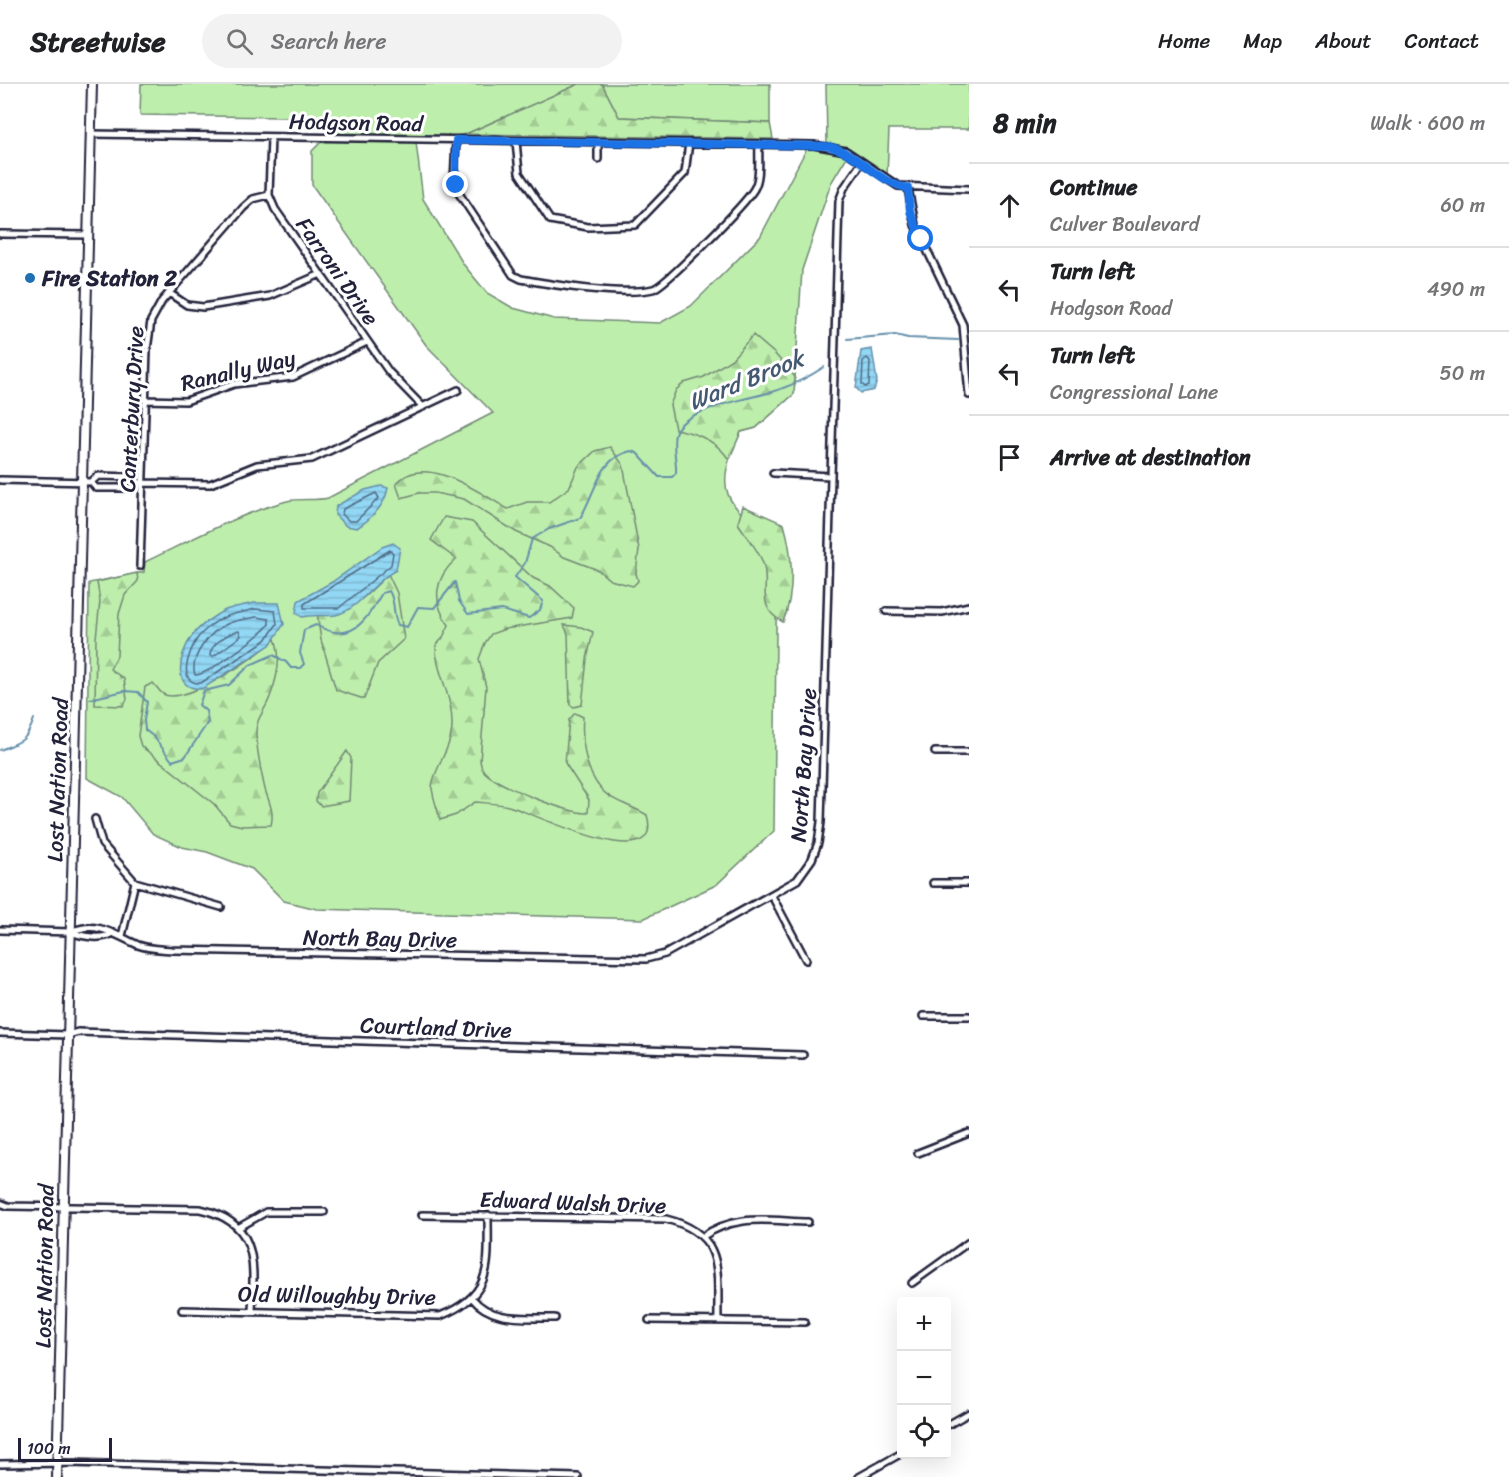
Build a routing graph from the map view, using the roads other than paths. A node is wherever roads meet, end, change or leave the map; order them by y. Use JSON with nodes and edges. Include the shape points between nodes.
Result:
{"nodes":[{"id":1,"x":92,"y":84,"type":"edge"},
{"id":2,"x":91,"y":134,"type":"junction"},
{"id":3,"x":271,"y":137,"type":"junction"},
{"id":4,"x":456,"y":140,"type":"junction"},
{"id":5,"x":516,"y":141,"type":"junction"},
{"id":6,"x":598,"y":142,"type":"junction"},
{"id":7,"x":689,"y":143,"type":"junction"},
{"id":8,"x":759,"y":144,"type":"junction"},
{"id":9,"x":598,"y":159,"type":"dead end"},
{"id":10,"x":862,"y":162,"type":"junction"},
{"id":11,"x":908,"y":188,"type":"junction"},
{"id":12,"x":969,"y":189,"type":"edge"},
{"id":13,"x":269,"y":195,"type":"junction"},
{"id":14,"x":0,"y":234,"type":"edge"},
{"id":15,"x":88,"y":235,"type":"junction"},
{"id":16,"x":321,"y":274,"type":"junction"},
{"id":17,"x":169,"y":293,"type":"junction"},
{"id":18,"x":368,"y":342,"type":"junction"},
{"id":19,"x":458,"y":390,"type":"dead end"},
{"id":20,"x":969,"y":395,"type":"edge"},
{"id":21,"x":145,"y":400,"type":"junction"},
{"id":22,"x":423,"y":407,"type":"junction"},
{"id":23,"x":773,"y":474,"type":"dead end"},
{"id":24,"x":831,"y":476,"type":"junction"},
{"id":25,"x":0,"y":480,"type":"edge"},
{"id":26,"x":87,"y":482,"type":"junction"},
{"id":27,"x":140,"y":483,"type":"junction"},
{"id":28,"x":140,"y":566,"type":"dead end"},
{"id":29,"x":969,"y":606,"type":"edge"},
{"id":30,"x":886,"y":611,"type":"dead end"},
{"id":31,"x":935,"y":752,"type":"dead end"},
{"id":32,"x":969,"y":752,"type":"edge"},
{"id":33,"x":95,"y":819,"type":"dead end"},
{"id":34,"x":135,"y":882,"type":"junction"},
{"id":35,"x":933,"y":884,"type":"dead end"},
{"id":36,"x":969,"y":884,"type":"edge"},
{"id":37,"x":772,"y":896,"type":"junction"},
{"id":38,"x":221,"y":908,"type":"dead end"},
{"id":39,"x":0,"y":930,"type":"edge"},
{"id":40,"x":71,"y":932,"type":"junction"},
{"id":41,"x":122,"y":936,"type":"junction"},
{"id":42,"x":806,"y":960,"type":"dead end"},
{"id":43,"x":923,"y":1016,"type":"dead end"},
{"id":44,"x":969,"y":1016,"type":"edge"},
{"id":45,"x":0,"y":1033,"type":"edge"},
{"id":46,"x":68,"y":1035,"type":"junction"},
{"id":47,"x":803,"y":1055,"type":"dead end"},
{"id":48,"x":969,"y":1133,"type":"edge"},
{"id":49,"x":918,"y":1153,"type":"dead end"},
{"id":50,"x":0,"y":1205,"type":"edge"},
{"id":51,"x":64,"y":1207,"type":"junction"},
{"id":52,"x":324,"y":1212,"type":"dead end"},
{"id":53,"x":422,"y":1215,"type":"dead end"},
{"id":54,"x":488,"y":1215,"type":"junction"},
{"id":55,"x":808,"y":1222,"type":"dead end"},
{"id":56,"x":238,"y":1228,"type":"junction"},
{"id":57,"x":702,"y":1237,"type":"junction"},
{"id":58,"x":969,"y":1242,"type":"edge"},
{"id":59,"x":912,"y":1283,"type":"dead end"},
{"id":60,"x":472,"y":1298,"type":"junction"},
{"id":61,"x":182,"y":1310,"type":"dead end"},
{"id":62,"x":252,"y":1311,"type":"junction"},
{"id":63,"x":555,"y":1318,"type":"dead end"},
{"id":64,"x":649,"y":1320,"type":"dead end"},
{"id":65,"x":718,"y":1321,"type":"junction"},
{"id":66,"x":805,"y":1322,"type":"dead end"},
{"id":67,"x":969,"y":1413,"type":"edge"},
{"id":68,"x":951,"y":1423,"type":"edge"},
{"id":69,"x":897,"y":1456,"type":"edge"},
{"id":70,"x":57,"y":1463,"type":"junction"},
{"id":71,"x":0,"y":1464,"type":"edge"},
{"id":72,"x":867,"y":1476,"type":"edge"},
{"id":73,"x":57,"y":1477,"type":"edge"},
{"id":74,"x":578,"y":1477,"type":"edge"},
{"id":75,"x":859,"y":1477,"type":"edge"}],
"edges":[{"from":1,"to":2,"type":"street","name":"Lost Nation Road"},
{"from":2,"to":3,"type":"street","name":"Hodgson Road"},
{"from":2,"to":15,"type":"street","name":"Lost Nation Road"},
{"from":3,"to":4,"type":"street","name":"Hodgson Road"},
{"from":3,"to":13,"type":"street"},
{"from":4,"to":5,"type":"street","name":"Hodgson Road"},
{"from":4,"to":8,"type":"street","via":[[454,180],[458,192],[513,275],[574,287],[641,290],[662,285],[747,198],[757,177]]},
{"from":5,"to":6,"type":"street","name":"Hodgson Road"},
{"from":5,"to":7,"type":"street","via":[[519,173],[547,217],[558,223],[588,227],[635,225],[685,173]]},
{"from":6,"to":7,"type":"street","name":"Hodgson Road"},
{"from":6,"to":9,"type":"street"},
{"from":7,"to":8,"type":"street","name":"Hodgson Road"},
{"from":8,"to":10,"type":"street","name":"Hodgson Road","via":[[835,148]]},
{"from":10,"to":11,"type":"street","name":"Hodgson Road","via":[[891,183]]},
{"from":10,"to":24,"type":"street","name":"North Bay Drive","via":[[839,201]]},
{"from":11,"to":12,"type":"street","name":"Hodgson Road"},
{"from":11,"to":20,"type":"street","via":[[912,218],[963,325]]},
{"from":13,"to":16,"type":"street","name":"Farroni Drive"},
{"from":13,"to":17,"type":"street","name":"Canterbury Drive","via":[[253,199],[243,208]]},
{"from":14,"to":15,"type":"street"},
{"from":15,"to":26,"type":"street","name":"Lost Nation Road"},
{"from":16,"to":17,"type":"street","via":[[270,296],[203,307],[187,305]]},
{"from":16,"to":18,"type":"street","name":"Farroni Drive"},
{"from":17,"to":21,"type":"street","name":"Canterbury Drive","via":[[149,328]]},
{"from":18,"to":21,"type":"street","name":"Ranally Way","via":[[293,377],[234,384],[186,401]]},
{"from":18,"to":22,"type":"street","name":"Farroni Drive"},
{"from":19,"to":22,"type":"street"},
{"from":21,"to":27,"type":"street","name":"Canterbury Drive"},
{"from":22,"to":27,"type":"street","via":[[312,459],[257,465],[210,483]]},
{"from":23,"to":24,"type":"street"},
{"from":24,"to":37,"type":"street","name":"North Bay Drive","via":[[818,843],[797,880]]},
{"from":25,"to":26,"type":"street"},
{"from":26,"to":27,"type":"street","via":[[96,488],[133,488]]},
{"from":26,"to":27,"type":"street","via":[[98,476],[134,477]]},
{"from":26,"to":40,"type":"street","name":"Lost Nation Road"},
{"from":27,"to":28,"type":"street","name":"Canterbury Drive"},
{"from":29,"to":30,"type":"street","via":[[942,612]]},
{"from":31,"to":32,"type":"street"},
{"from":33,"to":34,"type":"street","via":[[102,844]]},
{"from":34,"to":38,"type":"street"},
{"from":34,"to":41,"type":"street"},
{"from":35,"to":36,"type":"street"},
{"from":37,"to":41,"type":"street","name":"North Bay Drive","via":[[665,954],[646,959],[172,950],[140,946]]},
{"from":37,"to":42,"type":"street"},
{"from":39,"to":40,"type":"street","name":"North Bay Drive"},
{"from":40,"to":41,"type":"street","name":"North Bay Drive","via":[[81,936]]},
{"from":40,"to":46,"type":"street","name":"Lost Nation Road"},
{"from":43,"to":44,"type":"street"},
{"from":45,"to":46,"type":"street","name":"Courtland Drive"},
{"from":46,"to":47,"type":"street","name":"Courtland Drive","via":[[78,1032]]},
{"from":46,"to":51,"type":"street","name":"Lost Nation Road"},
{"from":48,"to":49,"type":"street"},
{"from":50,"to":51,"type":"street"},
{"from":51,"to":56,"type":"street","via":[[200,1209],[217,1213]]},
{"from":51,"to":70,"type":"street","name":"Lost Nation Road"},
{"from":52,"to":56,"type":"street","via":[[266,1212]]},
{"from":53,"to":54,"type":"street","name":"Edward Walsh Drive"},
{"from":54,"to":57,"type":"street","name":"Edward Walsh Drive","via":[[666,1219],[685,1224]]},
{"from":54,"to":60,"type":"street","via":[[486,1272]]},
{"from":55,"to":57,"type":"street","via":[[742,1220],[726,1223]]},
{"from":56,"to":62,"type":"street","via":[[250,1243],[254,1258]]},
{"from":57,"to":65,"type":"street","via":[[718,1268]]},
{"from":58,"to":59,"type":"street"},
{"from":60,"to":62,"type":"street","name":"Old Willoughby Drive","via":[[440,1316]]},
{"from":60,"to":63,"type":"street","via":[[486,1312],[503,1317]]},
{"from":61,"to":62,"type":"street","name":"Old Willoughby Drive"},
{"from":64,"to":65,"type":"street"},
{"from":65,"to":66,"type":"street"},
{"from":67,"to":68,"type":"street"},
{"from":69,"to":72,"type":"street"},
{"from":70,"to":71,"type":"street"},
{"from":70,"to":73,"type":"street","name":"Lost Nation Road"},
{"from":70,"to":74,"type":"street"},
{"from":72,"to":75,"type":"street"}]}
